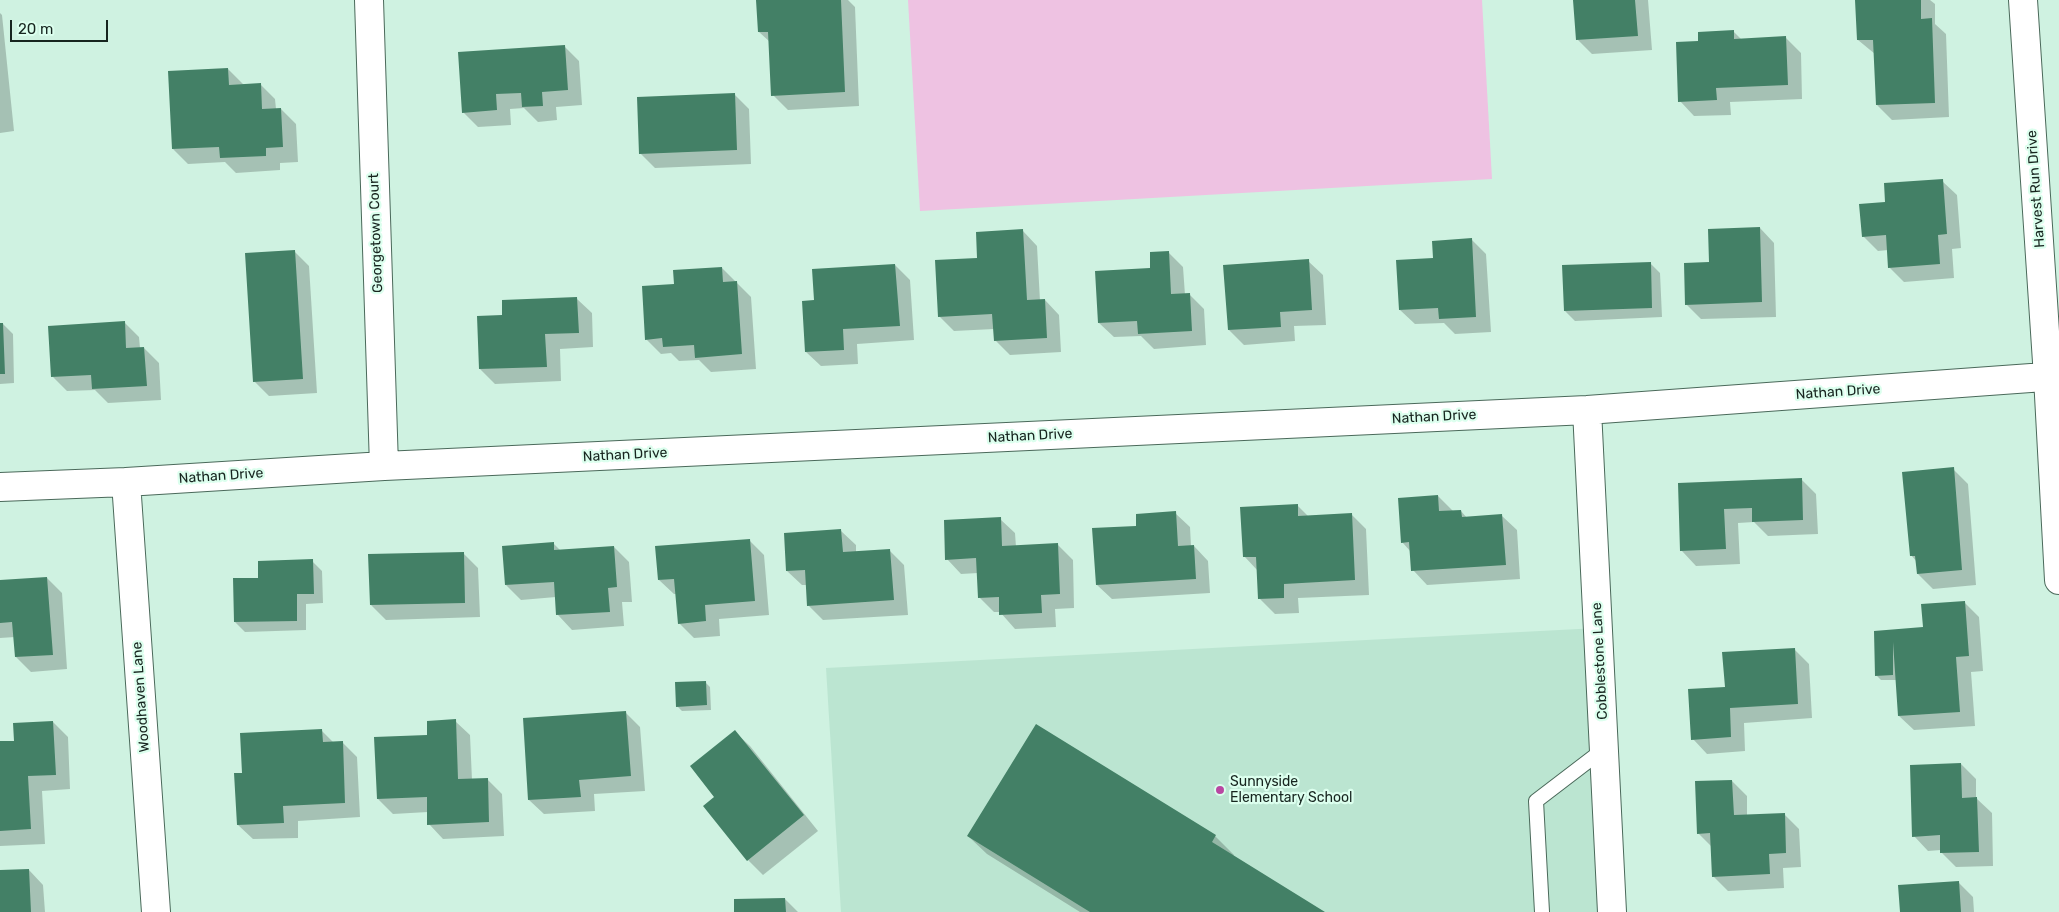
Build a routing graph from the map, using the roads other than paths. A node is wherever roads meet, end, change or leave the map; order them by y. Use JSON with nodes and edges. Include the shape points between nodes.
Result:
{"nodes":[{"id":1,"x":369,"y":0,"type":"edge"},
{"id":2,"x":2023,"y":0,"type":"edge"},
{"id":3,"x":2054,"y":377,"type":"edge"},
{"id":4,"x":1587,"y":410,"type":"junction"},
{"id":5,"x":384,"y":466,"type":"junction"},
{"id":6,"x":126,"y":482,"type":"junction"},
{"id":7,"x":0,"y":487,"type":"edge"},
{"id":8,"x":2059,"y":580,"type":"edge"},
{"id":9,"x":1604,"y":749,"type":"junction"},
{"id":10,"x":156,"y":912,"type":"edge"},
{"id":11,"x":1542,"y":912,"type":"edge"},
{"id":12,"x":1612,"y":912,"type":"edge"}],
"edges":[{"from":1,"to":5,"type":"street","name":"Georgetown Court"},
{"from":2,"to":3,"type":"street","name":"Harvest Run Drive"},
{"from":3,"to":4,"type":"street","name":"Nathan Drive"},
{"from":3,"to":8,"type":"street","name":"Harvest Run Drive"},
{"from":4,"to":5,"type":"street","name":"Nathan Drive"},
{"from":4,"to":9,"type":"street","name":"Cobblestone Lane"},
{"from":5,"to":6,"type":"street","name":"Nathan Drive"},
{"from":6,"to":7,"type":"street","name":"Nathan Drive"},
{"from":6,"to":10,"type":"street","name":"Woodhaven Lane"},
{"from":9,"to":11,"type":"lane","via":[[1536,801]]},
{"from":9,"to":12,"type":"street","name":"Cobblestone Lane"}]}
